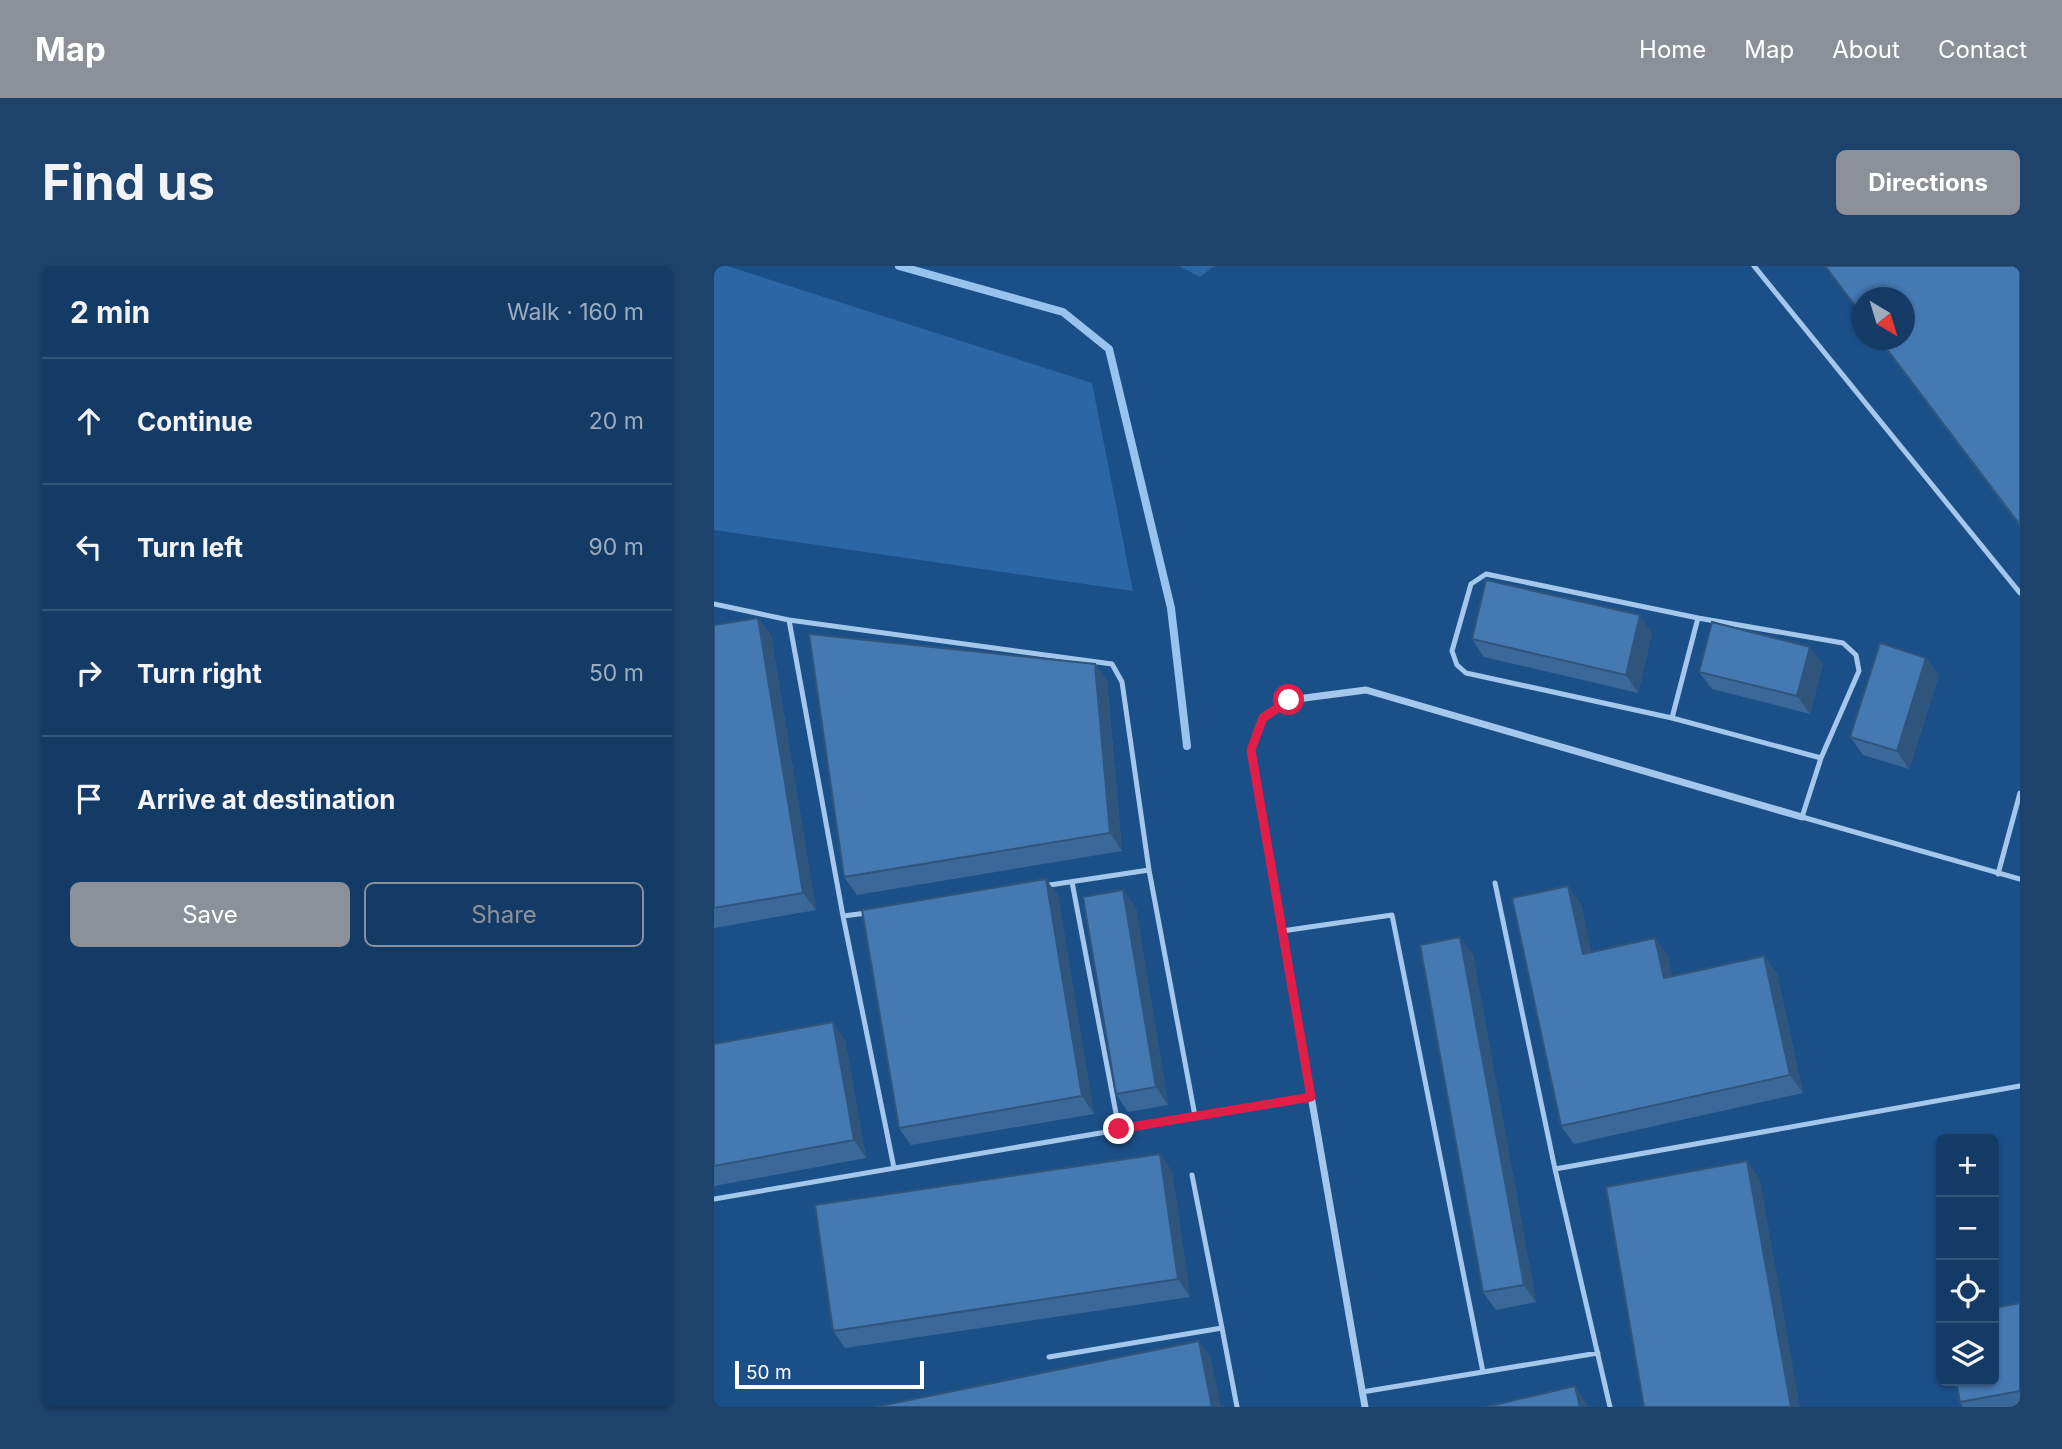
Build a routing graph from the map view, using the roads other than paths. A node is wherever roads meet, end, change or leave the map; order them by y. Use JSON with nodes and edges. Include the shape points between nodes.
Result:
{"nodes":[{"id":1,"x":1754,"y":266,"type":"edge"},
{"id":2,"x":2020,"y":593,"type":"edge"},
{"id":3,"x":714,"y":604,"type":"edge"},
{"id":4,"x":1698,"y":618,"type":"junction"},
{"id":5,"x":789,"y":620,"type":"junction"},
{"id":6,"x":1672,"y":718,"type":"junction"},
{"id":7,"x":1821,"y":758,"type":"junction"},
{"id":8,"x":2020,"y":793,"type":"edge"},
{"id":9,"x":1802,"y":817,"type":"junction"},
{"id":10,"x":1149,"y":870,"type":"junction"},
{"id":11,"x":1998,"y":874,"type":"junction"},
{"id":12,"x":2020,"y":879,"type":"edge"},
{"id":13,"x":1072,"y":882,"type":"junction"},
{"id":14,"x":1495,"y":883,"type":"dead end"},
{"id":15,"x":1031,"y":888,"type":"edge"},
{"id":16,"x":870,"y":912,"type":"edge"},
{"id":17,"x":843,"y":916,"type":"junction"},
{"id":18,"x":1282,"y":931,"type":"junction"},
{"id":19,"x":2020,"y":1086,"type":"edge"},
{"id":20,"x":1311,"y":1097,"type":"junction"},
{"id":21,"x":1195,"y":1116,"type":"junction"},
{"id":22,"x":1119,"y":1129,"type":"junction"},
{"id":23,"x":894,"y":1168,"type":"junction"},
{"id":24,"x":1555,"y":1169,"type":"junction"},
{"id":25,"x":1192,"y":1175,"type":"dead end"},
{"id":26,"x":714,"y":1199,"type":"edge"},
{"id":27,"x":1222,"y":1328,"type":"junction"},
{"id":28,"x":1598,"y":1353,"type":"junction"},
{"id":29,"x":1049,"y":1357,"type":"dead end"},
{"id":30,"x":1483,"y":1372,"type":"junction"},
{"id":31,"x":1362,"y":1392,"type":"junction"},
{"id":32,"x":1237,"y":1407,"type":"edge"},
{"id":33,"x":1365,"y":1407,"type":"edge"},
{"id":34,"x":1610,"y":1407,"type":"edge"}],
"edges":[{"from":1,"to":2,"type":"lane"},
{"from":3,"to":5,"type":"lane"},
{"from":4,"to":6,"type":"lane"},
{"from":4,"to":6,"type":"lane","via":[[1486,573],[1471,584],[1452,651],[1466,673]]},
{"from":4,"to":7,"type":"lane","via":[[1843,643],[1856,655],[1859,671]]},
{"from":5,"to":10,"type":"lane","via":[[1112,664],[1122,681]]},
{"from":5,"to":17,"type":"lane"},
{"from":6,"to":7,"type":"lane"},
{"from":7,"to":9,"type":"lane"},
{"from":8,"to":11,"type":"lane"},
{"from":9,"to":11,"type":"lane"},
{"from":9,"to":18,"type":"street","via":[[1366,690],[1289,700],[1263,718],[1251,750]]},
{"from":10,"to":13,"type":"lane"},
{"from":10,"to":21,"type":"lane"},
{"from":11,"to":12,"type":"lane"},
{"from":13,"to":15,"type":"lane"},
{"from":13,"to":22,"type":"lane"},
{"from":14,"to":24,"type":"lane"},
{"from":16,"to":17,"type":"lane"},
{"from":17,"to":23,"type":"lane"},
{"from":18,"to":20,"type":"street"},
{"from":18,"to":30,"type":"lane","via":[[1392,915]]},
{"from":19,"to":24,"type":"lane"},
{"from":20,"to":21,"type":"lane"},
{"from":20,"to":31,"type":"street"},
{"from":21,"to":22,"type":"lane"},
{"from":22,"to":23,"type":"lane"},
{"from":23,"to":26,"type":"lane"},
{"from":24,"to":28,"type":"lane"},
{"from":25,"to":27,"type":"lane"},
{"from":27,"to":29,"type":"lane"},
{"from":27,"to":32,"type":"lane"},
{"from":28,"to":30,"type":"lane"},
{"from":28,"to":34,"type":"lane"},
{"from":30,"to":31,"type":"lane"},
{"from":31,"to":33,"type":"street"}]}
